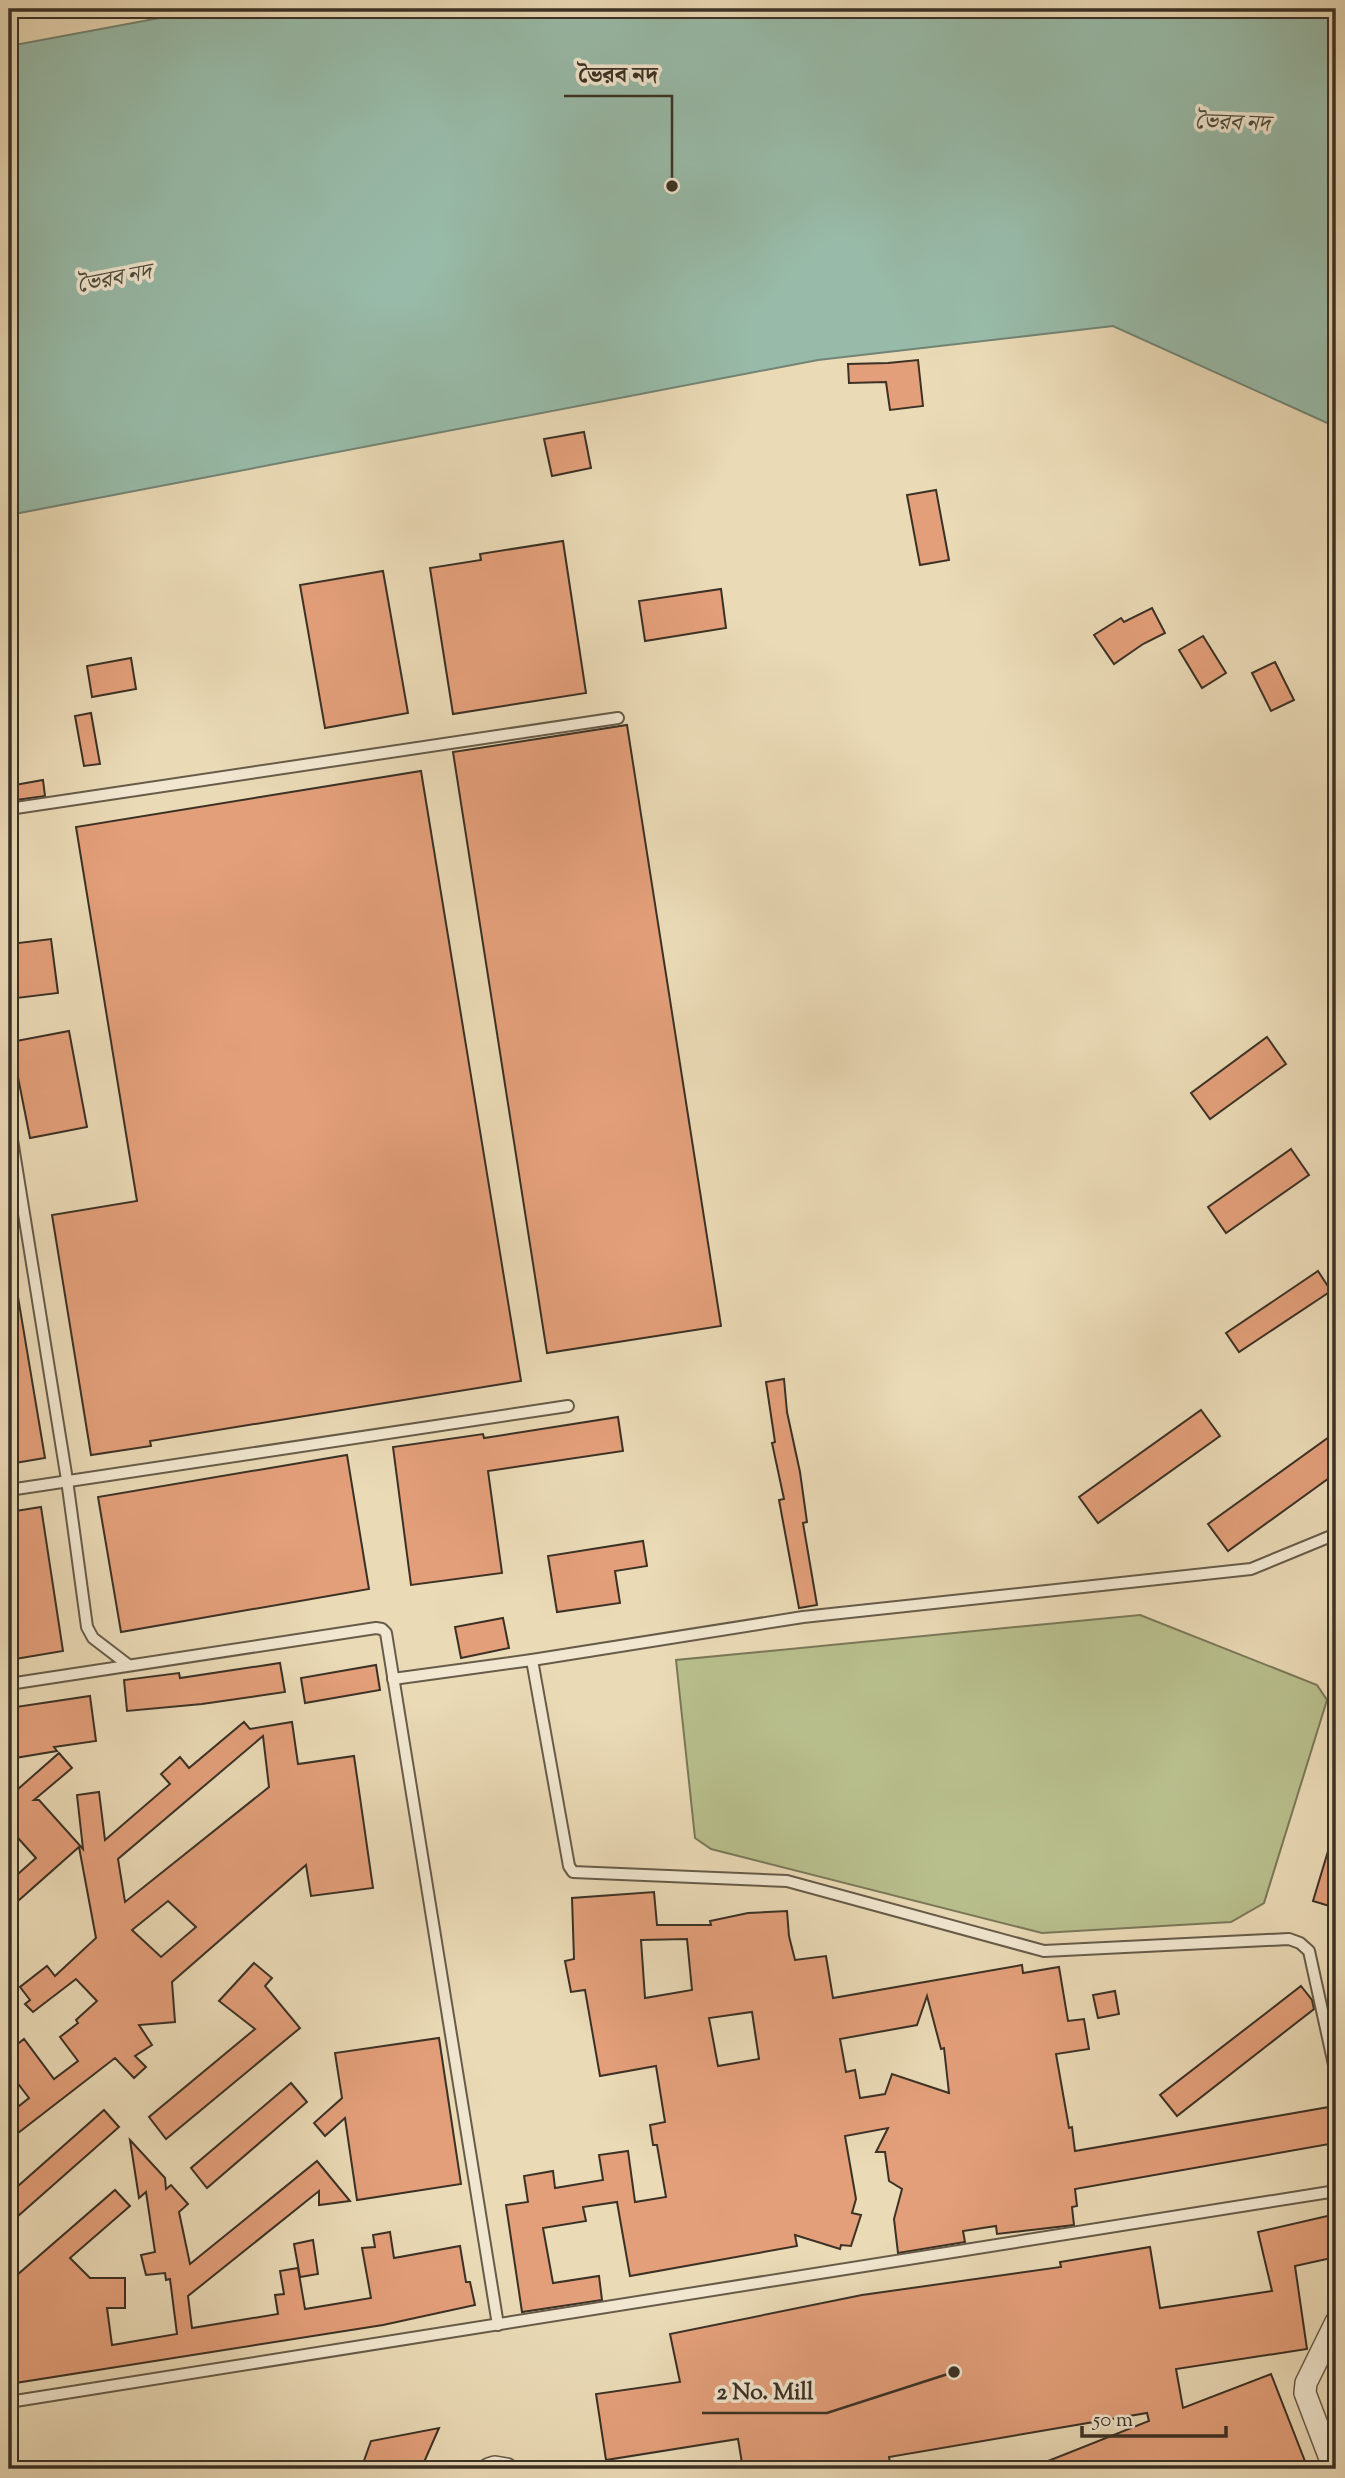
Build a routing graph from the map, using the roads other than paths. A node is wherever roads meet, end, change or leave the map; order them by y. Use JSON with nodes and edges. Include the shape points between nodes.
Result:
{"nodes":[{"id":1,"x":618,"y":718,"type":"dead end"},
{"id":2,"x":9,"y":809,"type":"edge"},
{"id":3,"x":9,"y":1121,"type":"edge"},
{"id":4,"x":568,"y":1406,"type":"dead end"},
{"id":5,"x":67,"y":1480,"type":"junction"},
{"id":6,"x":9,"y":1490,"type":"edge"},
{"id":7,"x":1336,"y":1534,"type":"edge"},
{"id":8,"x":532,"y":1660,"type":"junction"},
{"id":9,"x":127,"y":1664,"type":"junction"},
{"id":10,"x":393,"y":1679,"type":"junction"},
{"id":11,"x":9,"y":1684,"type":"edge"},
{"id":12,"x":1336,"y":2074,"type":"edge"},
{"id":13,"x":1336,"y":2191,"type":"edge"},
{"id":14,"x":1336,"y":2322,"type":"edge"},
{"id":15,"x":498,"y":2325,"type":"junction"},
{"id":16,"x":9,"y":2402,"type":"edge"},
{"id":17,"x":489,"y":2469,"type":"edge"},
{"id":18,"x":507,"y":2469,"type":"edge"},
{"id":19,"x":1334,"y":2469,"type":"edge"}],
"edges":[{"from":1,"to":2,"type":"lane"},
{"from":3,"to":5,"type":"lane"},
{"from":4,"to":5,"type":"lane"},
{"from":5,"to":6,"type":"lane"},
{"from":5,"to":9,"type":"lane","via":[[87,1627],[93,1638]]},
{"from":7,"to":8,"type":"lane","via":[[1251,1569],[803,1617]]},
{"from":8,"to":10,"type":"lane"},
{"from":8,"to":12,"type":"lane","via":[[573,1872],[787,1881],[1044,1951],[1289,1939],[1308,1951]]},
{"from":9,"to":10,"type":"lane","via":[[376,1628],[386,1633]]},
{"from":9,"to":11,"type":"lane"},
{"from":10,"to":15,"type":"lane"},
{"from":13,"to":15,"type":"lane"},
{"from":14,"to":19,"type":"street","via":[[1305,2393]]},
{"from":15,"to":16,"type":"lane"},
{"from":17,"to":18,"type":"street"}]}
